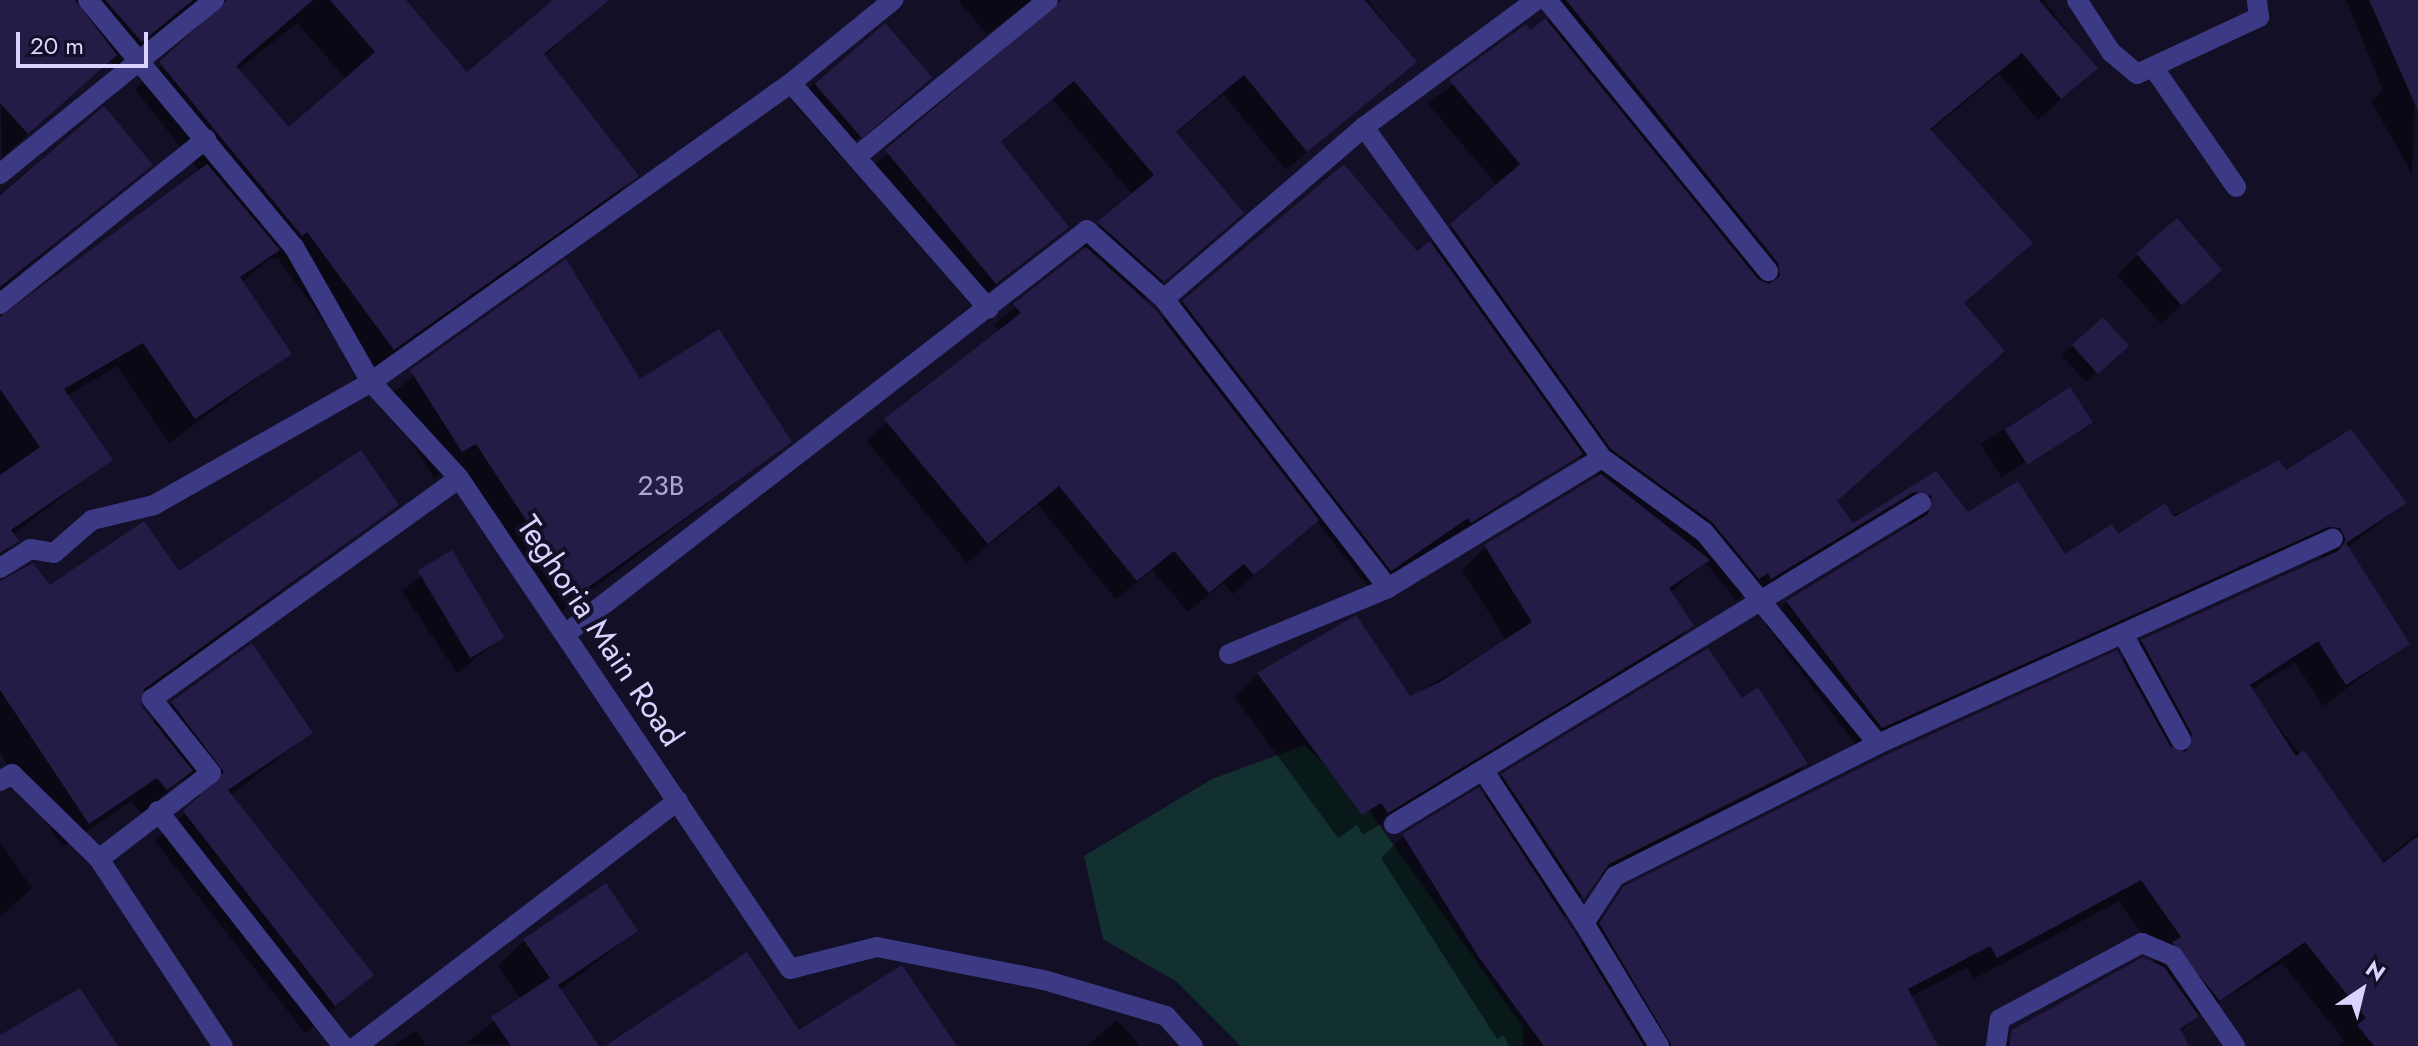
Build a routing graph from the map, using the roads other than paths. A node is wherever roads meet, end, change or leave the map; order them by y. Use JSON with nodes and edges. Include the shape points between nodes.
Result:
{"nodes":[{"id":1,"x":88,"y":0,"type":"edge"},
{"id":2,"x":214,"y":0,"type":"edge"},
{"id":3,"x":893,"y":0,"type":"edge"},
{"id":4,"x":1048,"y":0,"type":"edge"},
{"id":5,"x":1536,"y":0,"type":"edge"},
{"id":6,"x":1547,"y":0,"type":"edge"},
{"id":7,"x":2077,"y":0,"type":"edge"},
{"id":8,"x":2257,"y":0,"type":"edge"},
{"id":9,"x":142,"y":60,"type":"junction"},
{"id":10,"x":2153,"y":67,"type":"junction"},
{"id":11,"x":791,"y":83,"type":"junction"},
{"id":12,"x":1364,"y":127,"type":"junction"},
{"id":13,"x":206,"y":139,"type":"junction"},
{"id":14,"x":856,"y":157,"type":"junction"},
{"id":15,"x":0,"y":174,"type":"edge"},
{"id":16,"x":2236,"y":187,"type":"dead end"},
{"id":17,"x":1768,"y":271,"type":"dead end"},
{"id":18,"x":1164,"y":299,"type":"junction"},
{"id":19,"x":0,"y":304,"type":"edge"},
{"id":20,"x":989,"y":309,"type":"junction"},
{"id":21,"x":371,"y":382,"type":"junction"},
{"id":22,"x":1602,"y":458,"type":"junction"},
{"id":23,"x":459,"y":478,"type":"junction"},
{"id":24,"x":1921,"y":503,"type":"dead end"},
{"id":25,"x":2333,"y":539,"type":"dead end"},
{"id":26,"x":0,"y":568,"type":"edge"},
{"id":27,"x":1388,"y":588,"type":"junction"},
{"id":28,"x":1764,"y":597,"type":"junction"},
{"id":29,"x":568,"y":632,"type":"junction"},
{"id":30,"x":2123,"y":634,"type":"junction"},
{"id":31,"x":1229,"y":654,"type":"dead end"},
{"id":32,"x":2181,"y":740,"type":"dead end"},
{"id":33,"x":1878,"y":744,"type":"junction"},
{"id":34,"x":1483,"y":770,"type":"junction"},
{"id":35,"x":0,"y":781,"type":"edge"},
{"id":36,"x":678,"y":801,"type":"junction"},
{"id":37,"x":158,"y":811,"type":"junction"},
{"id":38,"x":1394,"y":824,"type":"dead end"},
{"id":39,"x":99,"y":859,"type":"junction"},
{"id":40,"x":1584,"y":923,"type":"junction"},
{"id":41,"x":223,"y":1046,"type":"edge"},
{"id":42,"x":343,"y":1046,"type":"edge"},
{"id":43,"x":357,"y":1046,"type":"edge"},
{"id":44,"x":1193,"y":1046,"type":"edge"},
{"id":45,"x":1659,"y":1046,"type":"edge"},
{"id":46,"x":1996,"y":1046,"type":"edge"},
{"id":47,"x":2235,"y":1046,"type":"edge"}],
"edges":[{"from":1,"to":9,"type":"street","name":"Teghoria Main Road"},
{"from":2,"to":9,"type":"street"},
{"from":3,"to":11,"type":"street"},
{"from":4,"to":14,"type":"street"},
{"from":5,"to":12,"type":"street"},
{"from":6,"to":17,"type":"street"},
{"from":7,"to":10,"type":"street","via":[[2111,52],[2137,74]]},
{"from":8,"to":10,"type":"street","via":[[2259,17]]},
{"from":9,"to":13,"type":"street","name":"Teghoria Main Road"},
{"from":9,"to":15,"type":"street"},
{"from":10,"to":16,"type":"street"},
{"from":11,"to":14,"type":"street"},
{"from":11,"to":21,"type":"street"},
{"from":12,"to":18,"type":"street"},
{"from":12,"to":22,"type":"street"},
{"from":13,"to":19,"type":"street"},
{"from":13,"to":21,"type":"street","name":"Teghoria Main Road","via":[[294,247]]},
{"from":14,"to":20,"type":"street"},
{"from":18,"to":20,"type":"street","via":[[1087,230]]},
{"from":18,"to":27,"type":"street"},
{"from":20,"to":29,"type":"street"},
{"from":21,"to":23,"type":"street","name":"Teghoria Main Road"},
{"from":21,"to":26,"type":"street","via":[[154,505],[92,520],[54,553],[30,549]]},
{"from":22,"to":27,"type":"street"},
{"from":22,"to":28,"type":"street","via":[[1704,532]]},
{"from":23,"to":29,"type":"street","name":"Teghoria Main Road"},
{"from":23,"to":37,"type":"street","via":[[152,699],[211,773]]},
{"from":24,"to":28,"type":"street"},
{"from":25,"to":30,"type":"street"},
{"from":27,"to":31,"type":"street"},
{"from":28,"to":33,"type":"street"},
{"from":28,"to":34,"type":"street"},
{"from":29,"to":36,"type":"street","name":"Teghoria Main Road"},
{"from":30,"to":32,"type":"street"},
{"from":30,"to":33,"type":"street"},
{"from":33,"to":40,"type":"street","via":[[1638,860],[1615,876]]},
{"from":34,"to":38,"type":"street"},
{"from":34,"to":40,"type":"street"},
{"from":35,"to":39,"type":"street","via":[[12,774]]},
{"from":36,"to":43,"type":"street"},
{"from":36,"to":44,"type":"street","name":"Teghoria Main Road","via":[[790,969],[892,950],[1044,980],[1166,1016]]},
{"from":37,"to":39,"type":"street"},
{"from":37,"to":42,"type":"street"},
{"from":39,"to":41,"type":"street"},
{"from":40,"to":45,"type":"street"},
{"from":46,"to":47,"type":"street","via":[[2000,1019],[2142,943],[2173,956]]}]}
